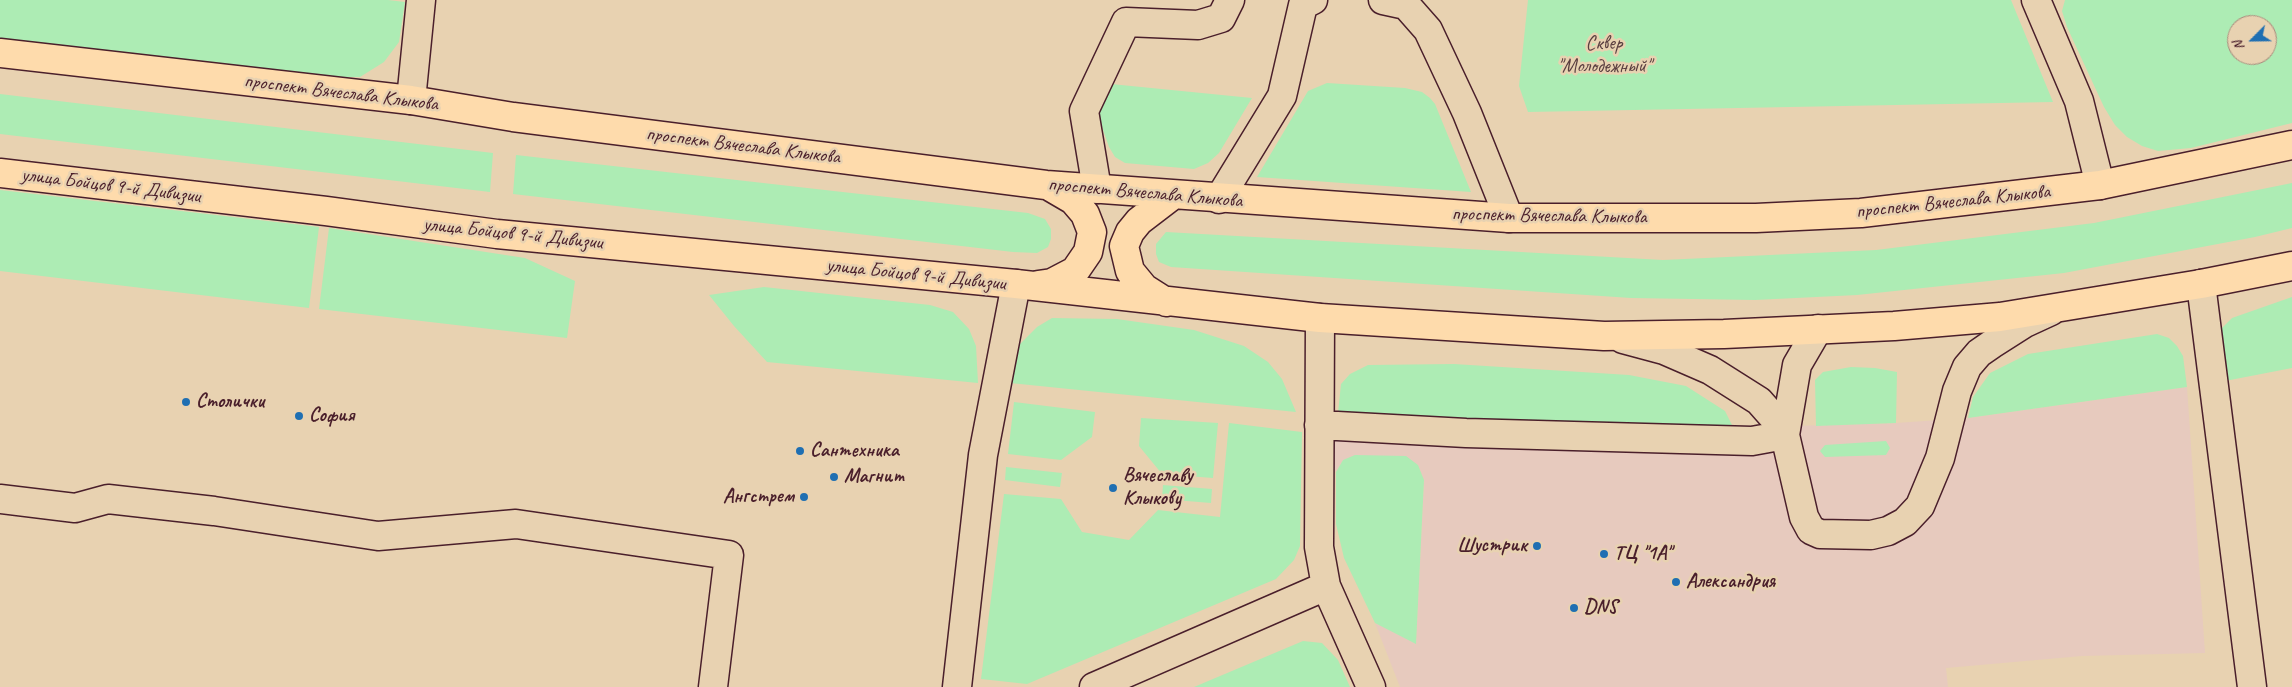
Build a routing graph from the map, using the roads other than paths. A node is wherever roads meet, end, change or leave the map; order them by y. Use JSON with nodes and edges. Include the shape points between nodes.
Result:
{"nodes":[{"id":1,"x":421,"y":0,"type":"edge"},
{"id":2,"x":1230,"y":0,"type":"edge"},
{"id":3,"x":1383,"y":0,"type":"edge"},
{"id":4,"x":1429,"y":0,"type":"edge"},
{"id":5,"x":2036,"y":0,"type":"edge"},
{"id":6,"x":1306,"y":2,"type":"edge"},
{"id":7,"x":1428,"y":30,"type":"junction"},
{"id":8,"x":0,"y":53,"type":"edge"},
{"id":9,"x":411,"y":100,"type":"junction"},
{"id":10,"x":2292,"y":145,"type":"edge"},
{"id":11,"x":0,"y":174,"type":"edge"},
{"id":12,"x":1046,"y":185,"type":"junction"},
{"id":13,"x":2100,"y":185,"type":"junction"},
{"id":14,"x":1097,"y":189,"type":"junction"},
{"id":15,"x":1173,"y":196,"type":"junction"},
{"id":16,"x":1219,"y":199,"type":"junction"},
{"id":17,"x":1509,"y":218,"type":"junction"},
{"id":18,"x":2292,"y":266,"type":"edge"},
{"id":19,"x":2200,"y":284,"type":"junction"},
{"id":20,"x":1021,"y":285,"type":"junction"},
{"id":21,"x":1166,"y":302,"type":"junction"},
{"id":22,"x":2054,"y":310,"type":"junction"},
{"id":23,"x":1320,"y":318,"type":"junction"},
{"id":24,"x":1818,"y":329,"type":"junction"},
{"id":25,"x":1604,"y":336,"type":"junction"},
{"id":26,"x":1319,"y":425,"type":"junction"},
{"id":27,"x":1785,"y":435,"type":"junction"},
{"id":28,"x":0,"y":499,"type":"edge"},
{"id":29,"x":1326,"y":586,"type":"junction"},
{"id":30,"x":713,"y":687,"type":"edge"},
{"id":31,"x":957,"y":687,"type":"edge"},
{"id":32,"x":1094,"y":687,"type":"edge"},
{"id":33,"x":1372,"y":687,"type":"edge"},
{"id":34,"x":2252,"y":687,"type":"edge"}],
"edges":[{"from":1,"to":9,"type":"lane"},
{"from":2,"to":14,"type":"lane","via":[[1221,18],[1198,25],[1126,22],[1084,112]]},
{"from":3,"to":7,"type":"lane","via":[[1406,5]]},
{"from":4,"to":7,"type":"lane"},
{"from":5,"to":13,"type":"lane","via":[[2079,101]]},
{"from":6,"to":16,"type":"lane","via":[[1282,96]]},
{"from":7,"to":17,"type":"lane","via":[[1467,112]]},
{"from":8,"to":9,"type":"main road","name":"проспект Вячеслава Клыкова"},
{"from":9,"to":12,"type":"main road","name":"проспект Вячеслава Клыкова","via":[[513,117]]},
{"from":10,"to":13,"type":"main road","name":"проспект Вячеслава Клыкова"},
{"from":11,"to":20,"type":"main road","name":"улица Бойцов 9-й Дивизии","via":[[497,234]]},
{"from":12,"to":14,"type":"main road","name":"проспект Вячеслава Клыкова"},
{"from":12,"to":20,"type":"main road","via":[[1074,200],[1085,214],[1092,232],[1090,246],[1075,271],[1052,283]]},
{"from":13,"to":17,"type":"main road","name":"проспект Вячеслава Клыкова","via":[[1861,213],[1756,218]]},
{"from":14,"to":15,"type":"main road","name":"проспект Вячеслава Клыкова"},
{"from":15,"to":16,"type":"main road","name":"проспект Вячеслава Клыкова"},
{"from":15,"to":21,"type":"main road","via":[[1139,222],[1124,246],[1130,271],[1144,288]]},
{"from":16,"to":17,"type":"main road","name":"проспект Вячеслава Клыкова"},
{"from":18,"to":19,"type":"main road"},
{"from":19,"to":22,"type":"main road"},
{"from":19,"to":34,"type":"lane"},
{"from":20,"to":21,"type":"main road"},
{"from":20,"to":31,"type":"lane","via":[[983,455]]},
{"from":21,"to":23,"type":"main road"},
{"from":22,"to":24,"type":"main road","via":[[1894,326]]},
{"from":22,"to":27,"type":"lane","via":[[1992,344],[1967,367],[1957,391],[1940,458],[1920,506],[1905,522],[1888,531],[1871,535],[1820,534],[1811,530],[1804,517]]},
{"from":23,"to":25,"type":"main road"},
{"from":23,"to":26,"type":"lane"},
{"from":24,"to":25,"type":"main road"},
{"from":24,"to":27,"type":"lane","via":[[1797,365]]},
{"from":25,"to":27,"type":"lane","via":[[1629,339],[1664,350],[1710,370],[1758,402]]},
{"from":26,"to":27,"type":"lane","via":[[1466,434],[1752,441]]},
{"from":26,"to":29,"type":"lane","via":[[1319,548]]},
{"from":28,"to":30,"type":"lane","via":[[75,508],[108,499],[214,511],[378,536],[516,524],[729,555]]},
{"from":29,"to":32,"type":"lane"},
{"from":29,"to":33,"type":"lane"}]}
